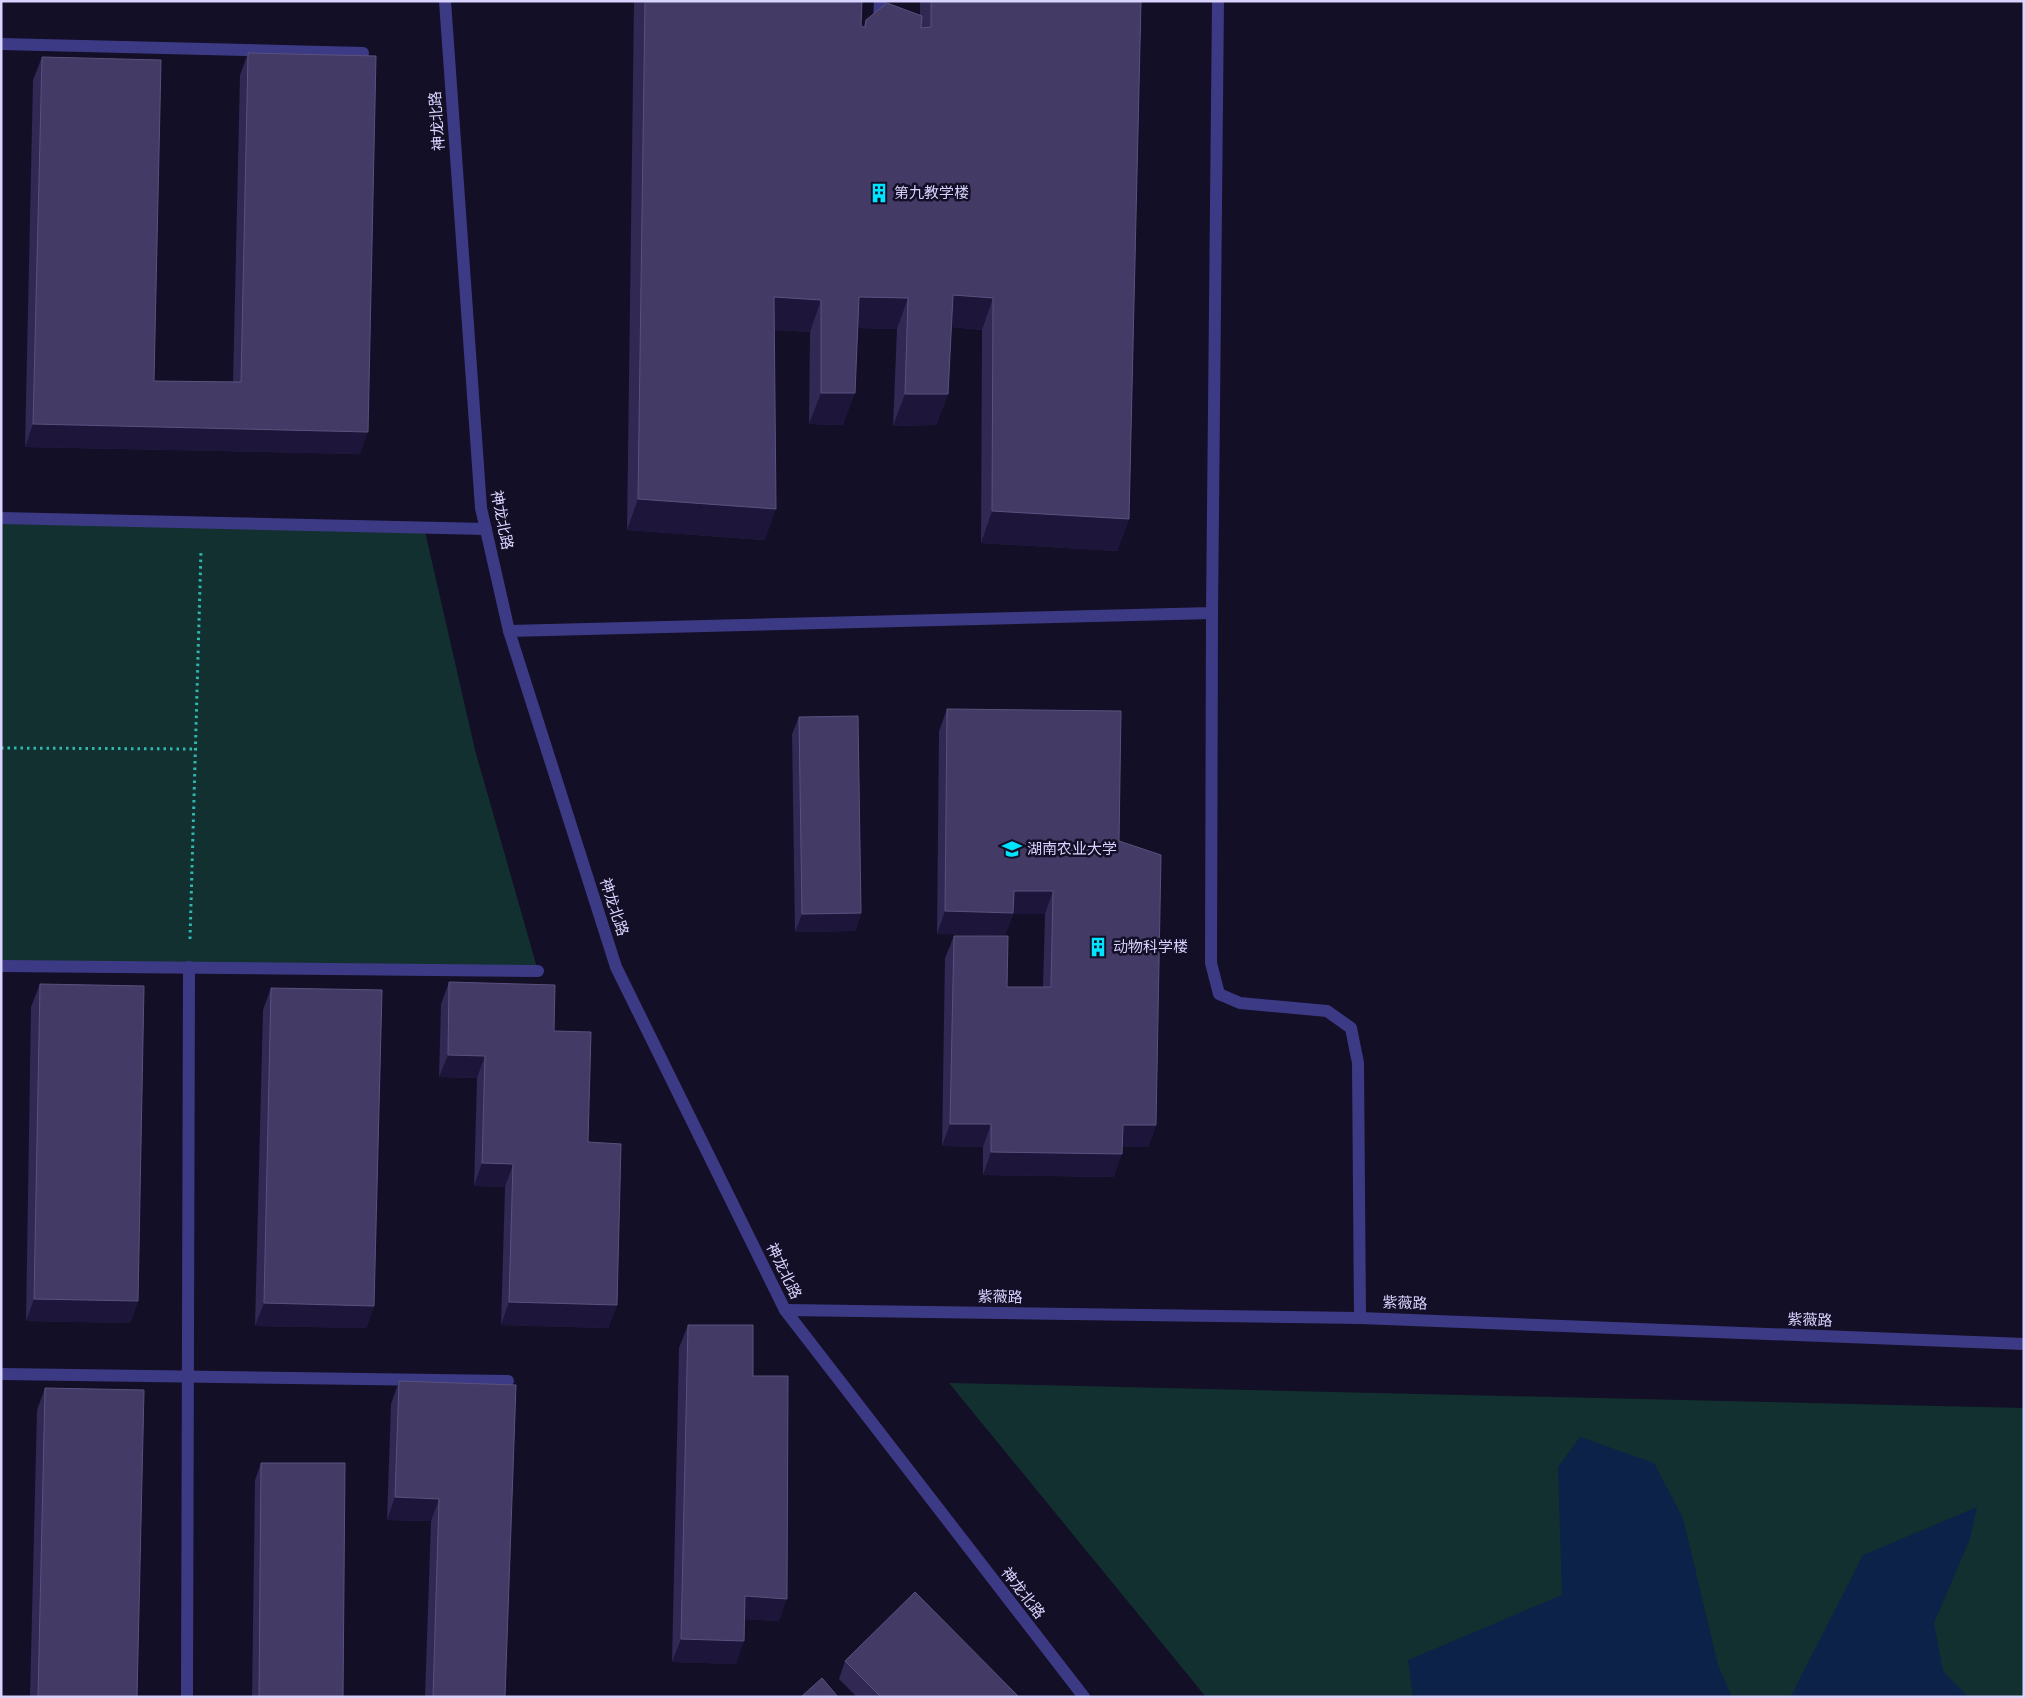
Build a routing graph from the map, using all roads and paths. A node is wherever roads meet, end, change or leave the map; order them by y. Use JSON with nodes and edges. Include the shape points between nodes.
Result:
{"nodes":[{"id":1,"x":445,"y":1,"type":"edge"},
{"id":2,"x":880,"y":1,"type":"edge"},
{"id":3,"x":1218,"y":1,"type":"edge"},
{"id":4,"x":879,"y":20,"type":"edge"},
{"id":5,"x":1,"y":44,"type":"edge"},
{"id":6,"x":363,"y":53,"type":"dead end"},
{"id":7,"x":1,"y":518,"type":"edge"},
{"id":8,"x":201,"y":523,"type":"junction"},
{"id":9,"x":486,"y":529,"type":"junction"},
{"id":10,"x":1212,"y":613,"type":"junction"},
{"id":11,"x":509,"y":631,"type":"junction"},
{"id":12,"x":1,"y":748,"type":"edge"},
{"id":13,"x":197,"y":748,"type":"junction"},
{"id":14,"x":1,"y":966,"type":"edge"},
{"id":15,"x":189,"y":968,"type":"junction"},
{"id":16,"x":538,"y":971,"type":"dead end"},
{"id":17,"x":785,"y":1310,"type":"junction"},
{"id":18,"x":1360,"y":1318,"type":"junction"},
{"id":19,"x":2024,"y":1344,"type":"edge"},
{"id":20,"x":1,"y":1374,"type":"edge"},
{"id":21,"x":188,"y":1376,"type":"junction"},
{"id":22,"x":508,"y":1381,"type":"dead end"},
{"id":23,"x":187,"y":1697,"type":"edge"},
{"id":24,"x":1084,"y":1697,"type":"edge"}],
"edges":[{"from":1,"to":9,"type":"street","name":"神龙北路","via":[[480,508]]},
{"from":2,"to":4,"type":"street"},
{"from":3,"to":10,"type":"street"},
{"from":5,"to":6,"type":"street"},
{"from":7,"to":8,"type":"street"},
{"from":8,"to":9,"type":"street"},
{"from":8,"to":13,"type":"path"},
{"from":9,"to":11,"type":"street","name":"神龙北路"},
{"from":10,"to":11,"type":"street"},
{"from":10,"to":18,"type":"street","via":[[1212,963],[1219,994],[1240,1003],[1327,1011],[1351,1028],[1358,1063]]},
{"from":11,"to":17,"type":"street","name":"神龙北路","via":[[616,967]]},
{"from":12,"to":13,"type":"path"},
{"from":13,"to":15,"type":"path"},
{"from":14,"to":15,"type":"street"},
{"from":15,"to":16,"type":"street"},
{"from":15,"to":21,"type":"street"},
{"from":17,"to":18,"type":"street","name":"紫薇路"},
{"from":17,"to":24,"type":"street","name":"神龙北路"},
{"from":18,"to":19,"type":"street","name":"紫薇路"},
{"from":20,"to":21,"type":"street"},
{"from":21,"to":22,"type":"street"},
{"from":21,"to":23,"type":"street"}]}
